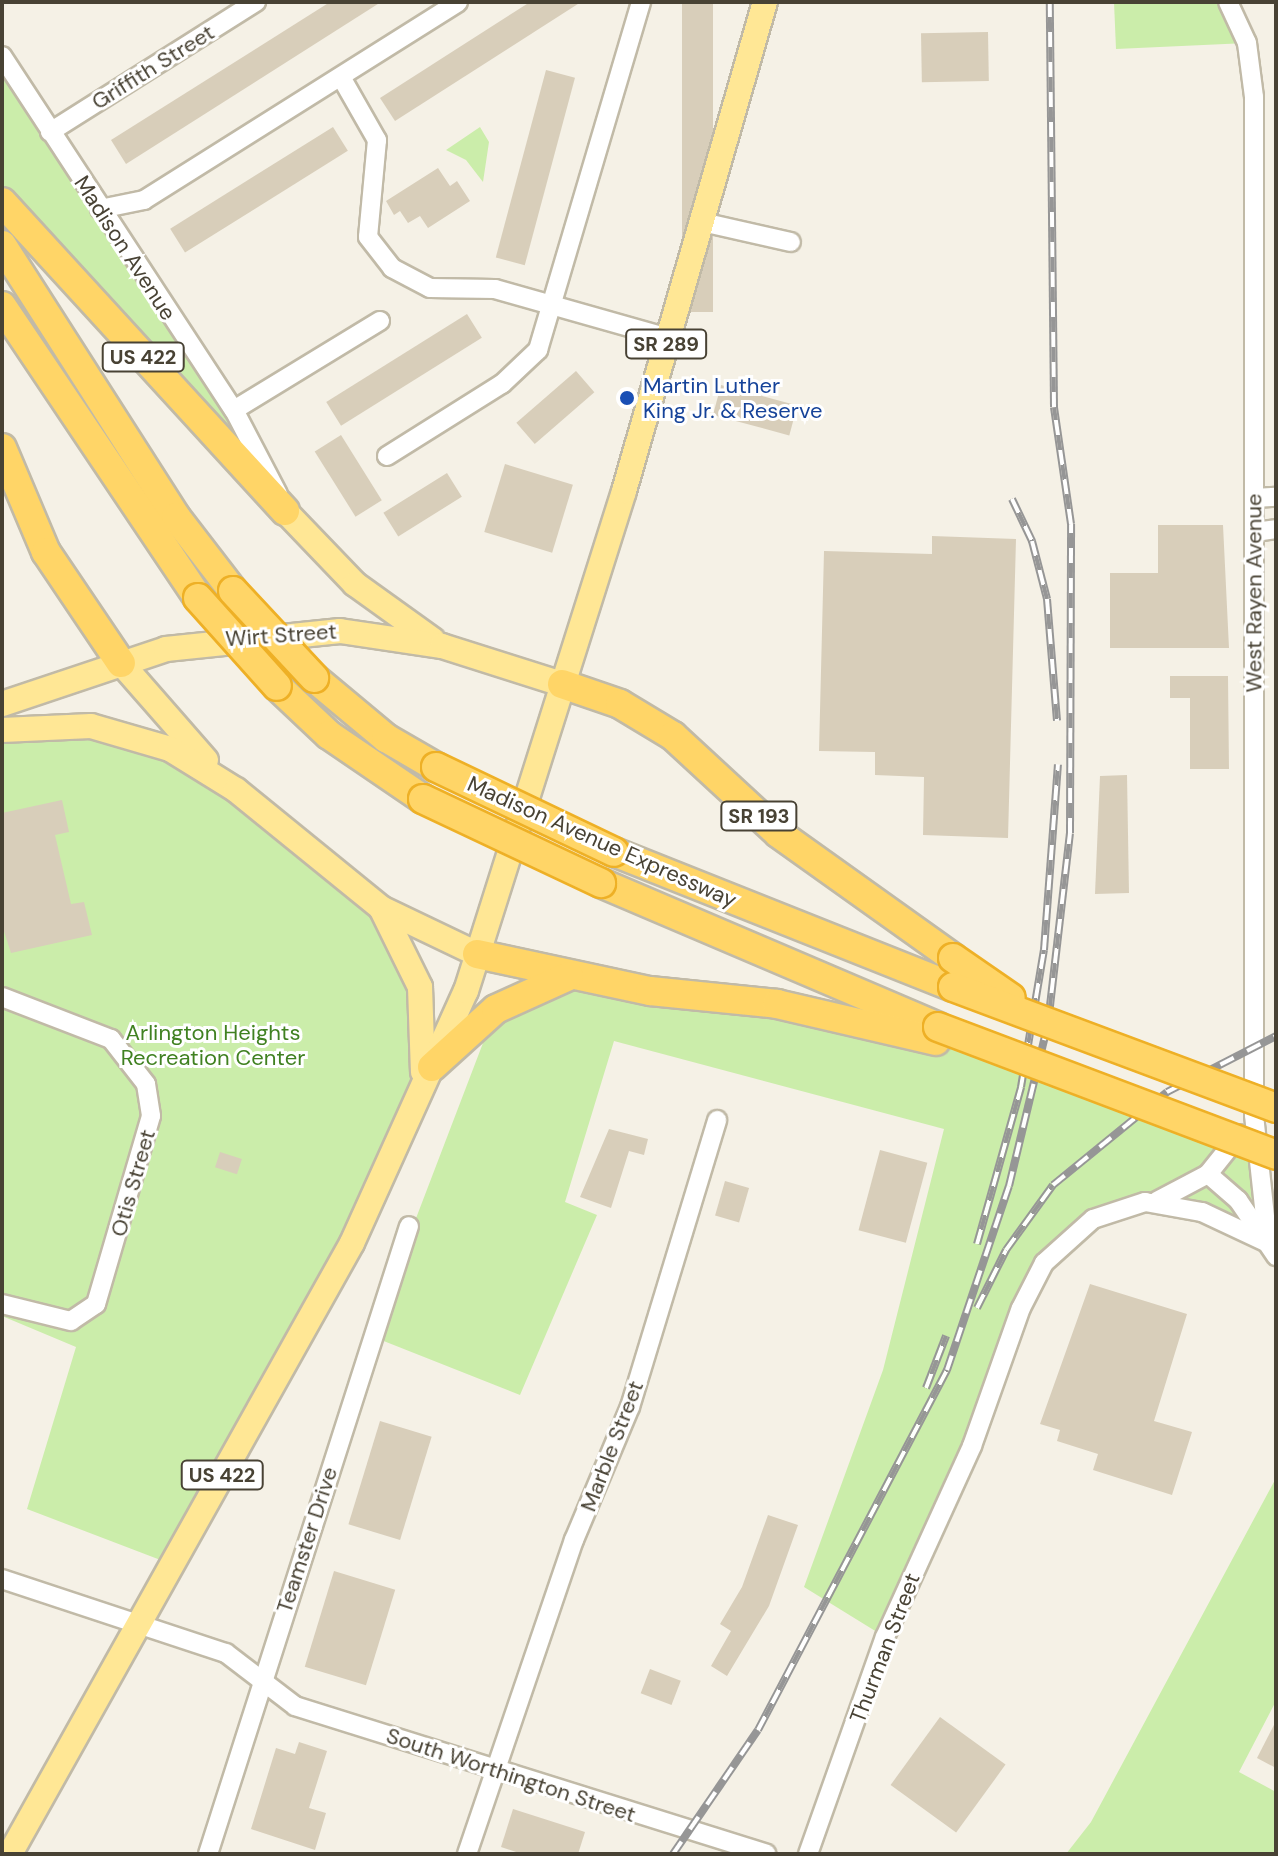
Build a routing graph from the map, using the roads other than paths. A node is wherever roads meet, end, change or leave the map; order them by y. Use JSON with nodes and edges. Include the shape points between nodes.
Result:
{"nodes":[{"id":1,"x":256,"y":2,"type":"edge"},
{"id":2,"x":458,"y":2,"type":"edge"},
{"id":3,"x":641,"y":2,"type":"edge"},
{"id":4,"x":765,"y":2,"type":"edge"},
{"id":5,"x":1228,"y":2,"type":"edge"},
{"id":6,"x":2,"y":56,"type":"edge"},
{"id":7,"x":341,"y":77,"type":"junction"},
{"id":8,"x":50,"y":132,"type":"junction"},
{"id":9,"x":2,"y":202,"type":"edge"},
{"id":10,"x":100,"y":209,"type":"junction"},
{"id":11,"x":702,"y":222,"type":"junction"},
{"id":12,"x":791,"y":242,"type":"dead end"},
{"id":13,"x":2,"y":245,"type":"edge"},
{"id":14,"x":2,"y":306,"type":"edge"},
{"id":15,"x":554,"y":309,"type":"junction"},
{"id":16,"x":380,"y":321,"type":"dead end"},
{"id":17,"x":668,"y":338,"type":"junction"},
{"id":18,"x":234,"y":410,"type":"junction"},
{"id":19,"x":2,"y":448,"type":"edge"},
{"id":20,"x":387,"y":456,"type":"dead end"},
{"id":21,"x":1276,"y":497,"type":"edge"},
{"id":22,"x":1254,"y":498,"type":"junction"},
{"id":23,"x":285,"y":511,"type":"junction"},
{"id":24,"x":1276,"y":529,"type":"edge"},
{"id":25,"x":1255,"y":532,"type":"junction"},
{"id":26,"x":442,"y":646,"type":"junction"},
{"id":27,"x":121,"y":663,"type":"junction"},
{"id":28,"x":562,"y":684,"type":"junction"},
{"id":29,"x":2,"y":704,"type":"edge"},
{"id":30,"x":2,"y":730,"type":"edge"},
{"id":31,"x":236,"y":790,"type":"junction"},
{"id":32,"x":381,"y":908,"type":"junction"},
{"id":33,"x":477,"y":954,"type":"junction"},
{"id":34,"x":570,"y":976,"type":"junction"},
{"id":35,"x":2,"y":997,"type":"edge"},
{"id":36,"x":1048,"y":1023,"type":"junction"},
{"id":37,"x":937,"y":1034,"type":"junction"},
{"id":38,"x":427,"y":1079,"type":"junction"},
{"id":39,"x":1265,"y":1112,"type":"edge"},
{"id":40,"x":717,"y":1120,"type":"dead end"},
{"id":41,"x":1276,"y":1155,"type":"edge"},
{"id":42,"x":1208,"y":1174,"type":"junction"},
{"id":43,"x":1157,"y":1201,"type":"junction"},
{"id":44,"x":409,"y":1226,"type":"dead end"},
{"id":45,"x":1272,"y":1249,"type":"edge"},
{"id":46,"x":2,"y":1304,"type":"edge"},
{"id":47,"x":2,"y":1579,"type":"edge"},
{"id":48,"x":136,"y":1623,"type":"junction"},
{"id":49,"x":262,"y":1681,"type":"junction"},
{"id":50,"x":495,"y":1769,"type":"junction"},
{"id":51,"x":10,"y":1854,"type":"edge"},
{"id":52,"x":208,"y":1854,"type":"edge"},
{"id":53,"x":467,"y":1854,"type":"edge"},
{"id":54,"x":766,"y":1854,"type":"edge"},
{"id":55,"x":808,"y":1854,"type":"edge"}],
"edges":[{"from":1,"to":8,"type":"street","name":"Griffith Street"},
{"from":2,"to":7,"type":"street"},
{"from":3,"to":15,"type":"street"},
{"from":4,"to":11,"type":"main road","number":"SR 289"},
{"from":5,"to":22,"type":"street","name":"West Rayen Avenue","via":[[1247,43],[1254,97]]},
{"from":6,"to":8,"type":"street","name":"Madison Avenue"},
{"from":7,"to":10,"type":"street","via":[[144,200]]},
{"from":7,"to":15,"type":"street","via":[[377,140],[366,213],[379,256],[430,288],[495,289]]},
{"from":8,"to":10,"type":"street","name":"Madison Avenue"},
{"from":9,"to":23,"type":"highway","number":"US 422"},
{"from":10,"to":18,"type":"street","name":"Madison Avenue"},
{"from":11,"to":12,"type":"street"},
{"from":11,"to":17,"type":"main road","number":"SR 289"},
{"from":13,"to":36,"type":"highway","name":"Madison Avenue Expressway","bridge":true,"via":[[176,517],[233,591],[314,678],[386,738],[614,852]]},
{"from":14,"to":37,"type":"highway","name":"Madison Avenue Expressway","bridge":true,"via":[[198,598],[329,735],[423,799]]},
{"from":15,"to":17,"type":"street"},
{"from":15,"to":20,"type":"street","via":[[538,350],[523,367]]},
{"from":16,"to":18,"type":"street"},
{"from":17,"to":28,"type":"main road","number":"SR 289"},
{"from":18,"to":23,"type":"street","name":"Madison Avenue"},
{"from":19,"to":27,"type":"highway","number":"US 422","via":[[46,552]]},
{"from":21,"to":22,"type":"street"},
{"from":22,"to":25,"type":"street","name":"West Rayen Avenue"},
{"from":23,"to":26,"type":"main road","name":"Madison Avenue","number":"US 422","via":[[355,584]]},
{"from":24,"to":25,"type":"street"},
{"from":25,"to":39,"type":"street","name":"West Rayen Avenue"},
{"from":26,"to":27,"type":"main road","name":"Wirt Street","via":[[353,631],[261,634]]},
{"from":26,"to":28,"type":"main road","name":"Wirt Street","number":"US 422"},
{"from":27,"to":29,"type":"main road","name":"Wirt Street"},
{"from":27,"to":31,"type":"main road","number":"US 422"},
{"from":28,"to":33,"type":"main road","number":"US 422"},
{"from":28,"to":36,"type":"highway","number":"SR 193","bridge":true,"via":[[620,704],[673,736],[778,833]]},
{"from":30,"to":31,"type":"main road","via":[[50,724],[127,732],[170,749]]},
{"from":31,"to":32,"type":"main road","number":"US 422"},
{"from":32,"to":33,"type":"main road"},
{"from":32,"to":38,"type":"main road","number":"US 422","via":[[420,987]]},
{"from":33,"to":34,"type":"highway"},
{"from":33,"to":38,"type":"main road","number":"US 422"},
{"from":34,"to":37,"type":"highway","via":[[777,1004]]},
{"from":34,"to":38,"type":"highway","via":[[496,1009]]},
{"from":35,"to":46,"type":"street","name":"Otis Street","via":[[111,1039],[146,1084],[151,1116],[96,1304],[71,1321]]},
{"from":36,"to":39,"type":"highway","name":"Madison Avenue Expressway","number":"SR 193","bridge":true},
{"from":37,"to":41,"type":"highway","name":"Madison Avenue Expressway","bridge":true},
{"from":38,"to":48,"type":"main road","number":"US 422","via":[[352,1243]]},
{"from":39,"to":42,"type":"street"},
{"from":39,"to":45,"type":"street","name":"West Rayen Avenue"},
{"from":40,"to":50,"type":"street","name":"Marble Street","via":[[630,1407],[574,1540]]},
{"from":42,"to":43,"type":"street"},
{"from":42,"to":45,"type":"street","via":[[1238,1200]]},
{"from":43,"to":45,"type":"street","via":[[1223,1219]]},
{"from":43,"to":55,"type":"street","name":"Thurman Street","via":[[1093,1219],[1044,1263],[1021,1308],[972,1446],[885,1637]]},
{"from":44,"to":49,"type":"street","name":"Teamster Drive"},
{"from":47,"to":48,"type":"street","name":"South Worthington Street"},
{"from":48,"to":49,"type":"street","name":"South Worthington Street","via":[[226,1653]]},
{"from":48,"to":51,"type":"main road","number":"US 422"},
{"from":49,"to":50,"type":"street","name":"South Worthington Street","via":[[295,1706]]},
{"from":49,"to":52,"type":"street","name":"Teamster Drive"},
{"from":50,"to":53,"type":"street","name":"Marble Street"},
{"from":50,"to":54,"type":"street","name":"South Worthington Street"}]}
